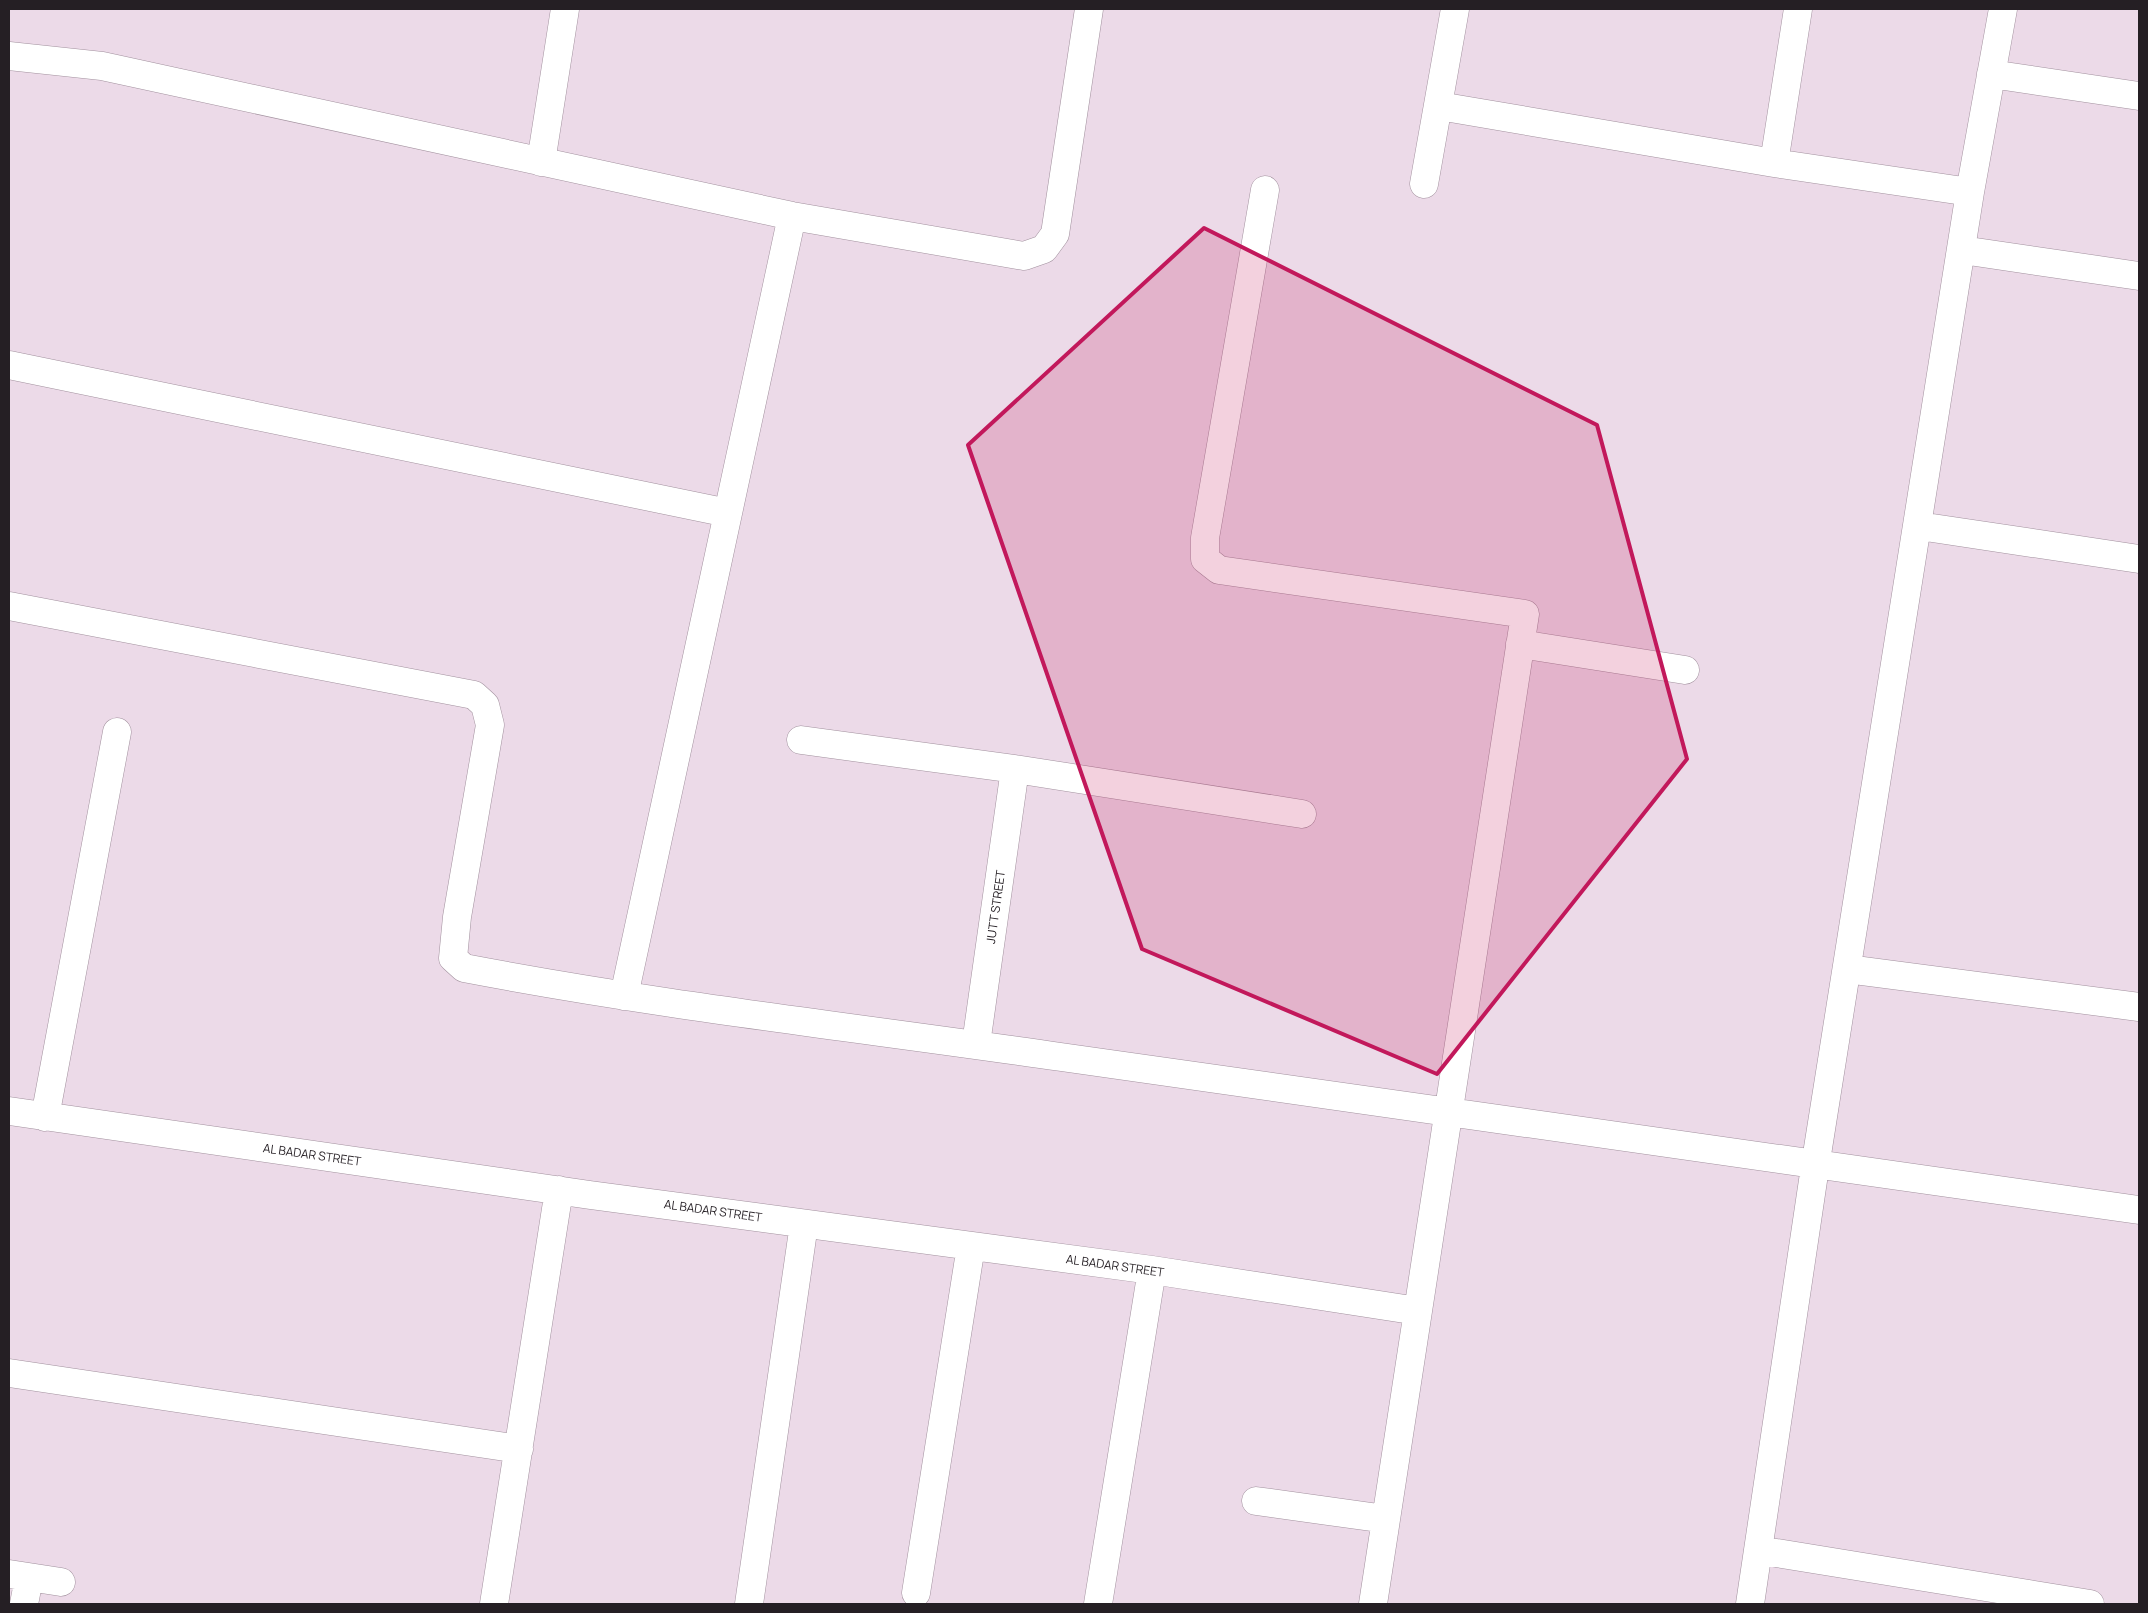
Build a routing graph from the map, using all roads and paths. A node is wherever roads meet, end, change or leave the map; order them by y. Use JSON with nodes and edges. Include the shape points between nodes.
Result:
{"nodes":[{"id":1,"x":565,"y":9,"type":"edge"},
{"id":2,"x":1089,"y":9,"type":"edge"},
{"id":3,"x":1455,"y":9,"type":"edge"},
{"id":4,"x":1798,"y":9,"type":"edge"},
{"id":5,"x":2003,"y":9,"type":"edge"},
{"id":6,"x":9,"y":56,"type":"edge"},
{"id":7,"x":1991,"y":74,"type":"junction"},
{"id":8,"x":2139,"y":96,"type":"edge"},
{"id":9,"x":1439,"y":106,"type":"junction"},
{"id":10,"x":541,"y":162,"type":"junction"},
{"id":11,"x":1774,"y":163,"type":"junction"},
{"id":12,"x":1424,"y":184,"type":"dead end"},
{"id":13,"x":1265,"y":190,"type":"dead end"},
{"id":14,"x":1970,"y":192,"type":"junction"},
{"id":15,"x":792,"y":216,"type":"junction"},
{"id":16,"x":1962,"y":250,"type":"junction"},
{"id":17,"x":2139,"y":276,"type":"edge"},
{"id":18,"x":9,"y":365,"type":"edge"},
{"id":19,"x":728,"y":513,"type":"junction"},
{"id":20,"x":1919,"y":526,"type":"junction"},
{"id":21,"x":2139,"y":560,"type":"edge"},
{"id":22,"x":9,"y":606,"type":"edge"},
{"id":23,"x":1520,"y":644,"type":"junction"},
{"id":24,"x":1685,"y":670,"type":"dead end"},
{"id":25,"x":117,"y":732,"type":"dead end"},
{"id":26,"x":801,"y":740,"type":"dead end"},
{"id":27,"x":1015,"y":769,"type":"junction"},
{"id":28,"x":1302,"y":814,"type":"dead end"},
{"id":29,"x":1847,"y":969,"type":"junction"},
{"id":30,"x":624,"y":996,"type":"junction"},
{"id":31,"x":2139,"y":1007,"type":"edge"},
{"id":32,"x":976,"y":1044,"type":"junction"},
{"id":33,"x":9,"y":1110,"type":"edge"},
{"id":34,"x":1450,"y":1113,"type":"junction"},
{"id":35,"x":45,"y":1117,"type":"junction"},
{"id":36,"x":1815,"y":1166,"type":"junction"},
{"id":37,"x":559,"y":1190,"type":"junction"},
{"id":38,"x":2139,"y":1210,"type":"edge"},
{"id":39,"x":804,"y":1224,"type":"junction"},
{"id":40,"x":971,"y":1246,"type":"junction"},
{"id":41,"x":1152,"y":1270,"type":"junction"},
{"id":42,"x":1418,"y":1311,"type":"junction"},
{"id":43,"x":9,"y":1373,"type":"edge"},
{"id":44,"x":519,"y":1449,"type":"junction"},
{"id":45,"x":1256,"y":1501,"type":"dead end"},
{"id":46,"x":1386,"y":1519,"type":"junction"},
{"id":47,"x":1758,"y":1550,"type":"junction"},
{"id":48,"x":19,"y":1576,"type":"edge"},
{"id":49,"x":61,"y":1582,"type":"dead end"},
{"id":50,"x":916,"y":1593,"type":"dead end"},
{"id":51,"x":24,"y":1604,"type":"edge"},
{"id":52,"x":494,"y":1604,"type":"edge"},
{"id":53,"x":749,"y":1604,"type":"edge"},
{"id":54,"x":1098,"y":1604,"type":"edge"},
{"id":55,"x":1373,"y":1604,"type":"edge"},
{"id":56,"x":1750,"y":1604,"type":"edge"},
{"id":57,"x":2090,"y":1604,"type":"edge"}],
"edges":[{"from":1,"to":10,"type":"street"},
{"from":2,"to":15,"type":"street","via":[[1055,234],[1044,249],[1024,256]]},
{"from":3,"to":9,"type":"street"},
{"from":4,"to":11,"type":"street"},
{"from":5,"to":7,"type":"street"},
{"from":6,"to":10,"type":"street","via":[[102,66]]},
{"from":7,"to":8,"type":"street"},
{"from":7,"to":14,"type":"street"},
{"from":9,"to":11,"type":"street"},
{"from":9,"to":12,"type":"street"},
{"from":10,"to":15,"type":"street"},
{"from":11,"to":14,"type":"street"},
{"from":13,"to":23,"type":"street","via":[[1205,538],[1205,559],[1219,570],[1525,614]]},
{"from":14,"to":16,"type":"street"},
{"from":15,"to":19,"type":"street"},
{"from":16,"to":17,"type":"street"},
{"from":16,"to":20,"type":"street"},
{"from":18,"to":19,"type":"street"},
{"from":19,"to":30,"type":"street"},
{"from":20,"to":21,"type":"street"},
{"from":20,"to":29,"type":"street"},
{"from":22,"to":30,"type":"street","via":[[474,695],[485,705],[490,725],[453,958],[464,968]]},
{"from":23,"to":24,"type":"street"},
{"from":23,"to":34,"type":"street"},
{"from":25,"to":35,"type":"street"},
{"from":26,"to":27,"type":"street"},
{"from":27,"to":28,"type":"street"},
{"from":27,"to":32,"type":"street","name":"JUTT STREET"},
{"from":29,"to":31,"type":"street"},
{"from":29,"to":36,"type":"street"},
{"from":30,"to":32,"type":"street"},
{"from":32,"to":34,"type":"street"},
{"from":33,"to":35,"type":"street","name":"AL BADAR STREET"},
{"from":34,"to":36,"type":"street"},
{"from":34,"to":42,"type":"street"},
{"from":35,"to":37,"type":"street","name":"AL BADAR STREET"},
{"from":36,"to":38,"type":"street"},
{"from":36,"to":47,"type":"street"},
{"from":37,"to":39,"type":"street","name":"AL BADAR STREET"},
{"from":37,"to":44,"type":"street"},
{"from":39,"to":40,"type":"street","name":"AL BADAR STREET"},
{"from":39,"to":53,"type":"street"},
{"from":40,"to":41,"type":"street","name":"AL BADAR STREET"},
{"from":40,"to":50,"type":"street"},
{"from":41,"to":42,"type":"street","name":"AL BADAR STREET"},
{"from":41,"to":54,"type":"street"},
{"from":42,"to":46,"type":"street"},
{"from":43,"to":44,"type":"street"},
{"from":44,"to":52,"type":"street"},
{"from":45,"to":46,"type":"street"},
{"from":46,"to":55,"type":"street"},
{"from":47,"to":56,"type":"street"},
{"from":47,"to":57,"type":"street"},
{"from":48,"to":49,"type":"street"},
{"from":48,"to":51,"type":"street"}]}
